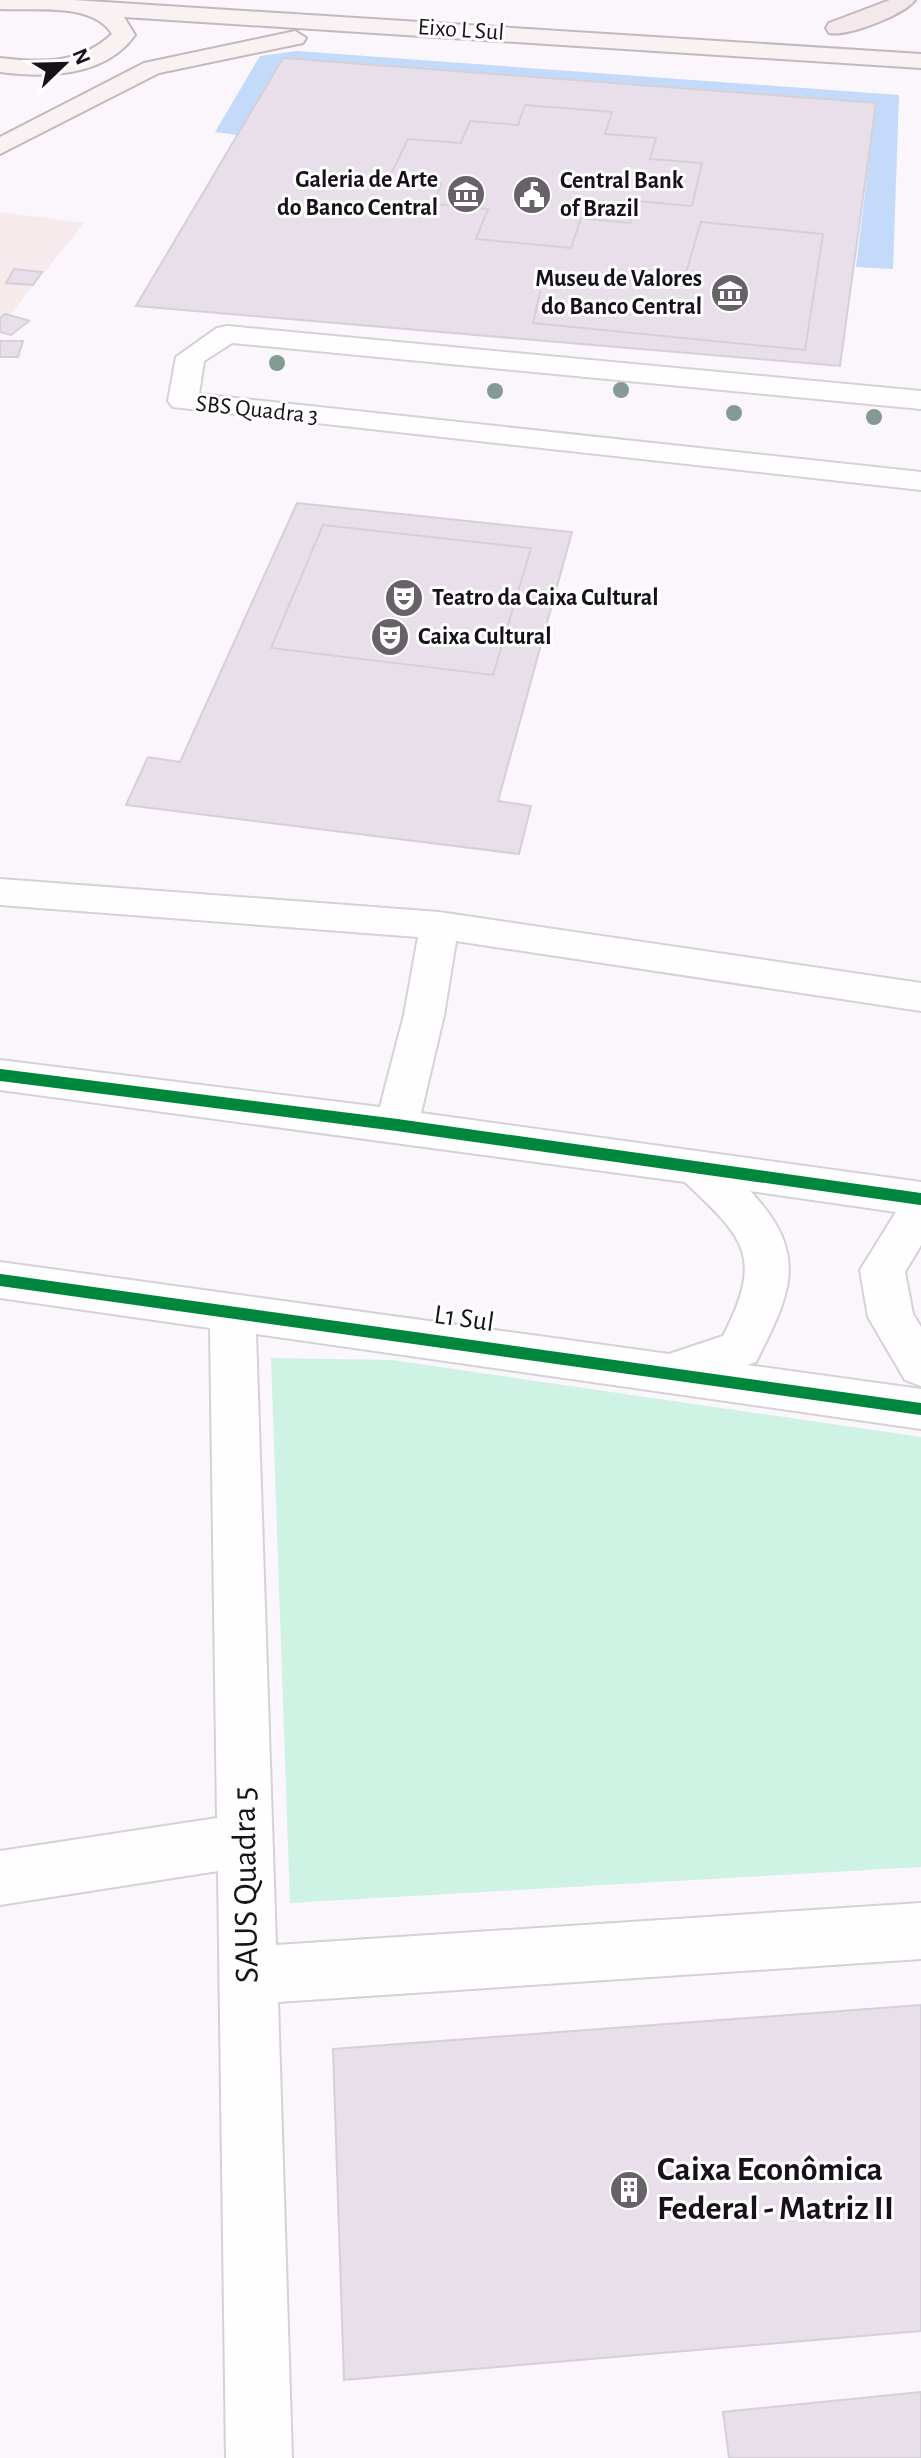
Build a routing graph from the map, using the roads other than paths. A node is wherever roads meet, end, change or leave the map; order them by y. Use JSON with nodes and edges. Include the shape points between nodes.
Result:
{"nodes":[{"id":1,"x":904,"y":0,"type":"edge"},
{"id":2,"x":0,"y":2,"type":"edge"},
{"id":3,"x":97,"y":10,"type":"junction"},
{"id":4,"x":377,"y":24,"type":"junction"},
{"id":5,"x":829,"y":28,"type":"joint"},
{"id":6,"x":893,"y":31,"type":"dead end"},
{"id":7,"x":921,"y":61,"type":"edge"},
{"id":8,"x":0,"y":65,"type":"edge"},
{"id":9,"x":0,"y":147,"type":"edge"},
{"id":10,"x":921,"y":400,"type":"edge"},
{"id":11,"x":921,"y":481,"type":"edge"},
{"id":12,"x":0,"y":892,"type":"edge"},
{"id":13,"x":439,"y":925,"type":"junction"},
{"id":14,"x":921,"y":997,"type":"edge"},
{"id":15,"x":0,"y":1075,"type":"edge"},
{"id":16,"x":397,"y":1125,"type":"junction"},
{"id":17,"x":695,"y":1166,"type":"junction"},
{"id":18,"x":921,"y":1199,"type":"edge"},
{"id":19,"x":921,"y":1219,"type":"edge"},
{"id":20,"x":0,"y":1280,"type":"edge"},
{"id":21,"x":233,"y":1312,"type":"junction"},
{"id":22,"x":921,"y":1367,"type":"edge"},
{"id":23,"x":673,"y":1372,"type":"junction"},
{"id":24,"x":921,"y":1409,"type":"edge"},
{"id":25,"x":245,"y":1840,"type":"junction"},
{"id":26,"x":0,"y":1878,"type":"edge"},
{"id":27,"x":921,"y":1931,"type":"edge"},
{"id":28,"x":248,"y":1975,"type":"junction"},
{"id":29,"x":259,"y":2458,"type":"edge"}],
"edges":[{"from":1,"to":5,"type":"highway"},
{"from":2,"to":3,"type":"main road","name":"Eixo L Sul"},
{"from":3,"to":4,"type":"main road","name":"Eixo L Sul"},
{"from":3,"to":8,"type":"main road","via":[[113,17],[124,35],[97,57],[30,70]]},
{"from":4,"to":7,"type":"main road","name":"Eixo L Sul"},
{"from":4,"to":9,"type":"main road","via":[[152,68]]},
{"from":5,"to":6,"type":"main road"},
{"from":10,"to":11,"type":"street","name":"SBS Quadra 3","via":[[227,334],[190,357],[183,401]]},
{"from":12,"to":13,"type":"street"},
{"from":13,"to":14,"type":"street"},
{"from":13,"to":16,"type":"street"},
{"from":15,"to":16,"type":"street"},
{"from":16,"to":17,"type":"street"},
{"from":17,"to":18,"type":"street"},
{"from":17,"to":23,"type":"street","via":[[741,1208],[768,1249],[767,1291],[740,1349]]},
{"from":19,"to":22,"type":"street","via":[[912,1223],[882,1270],[891,1317]]},
{"from":20,"to":21,"type":"street","name":"L1 Sul"},
{"from":21,"to":23,"type":"street","name":"L1 Sul"},
{"from":21,"to":25,"type":"street","name":"SAUS Quadra 5"},
{"from":23,"to":24,"type":"street","name":"L1 Sul"},
{"from":25,"to":26,"type":"street"},
{"from":25,"to":28,"type":"street","name":"SAUS Quadra 5"},
{"from":27,"to":28,"type":"street"},
{"from":28,"to":29,"type":"street","name":"SAUS Quadra 5"}]}
